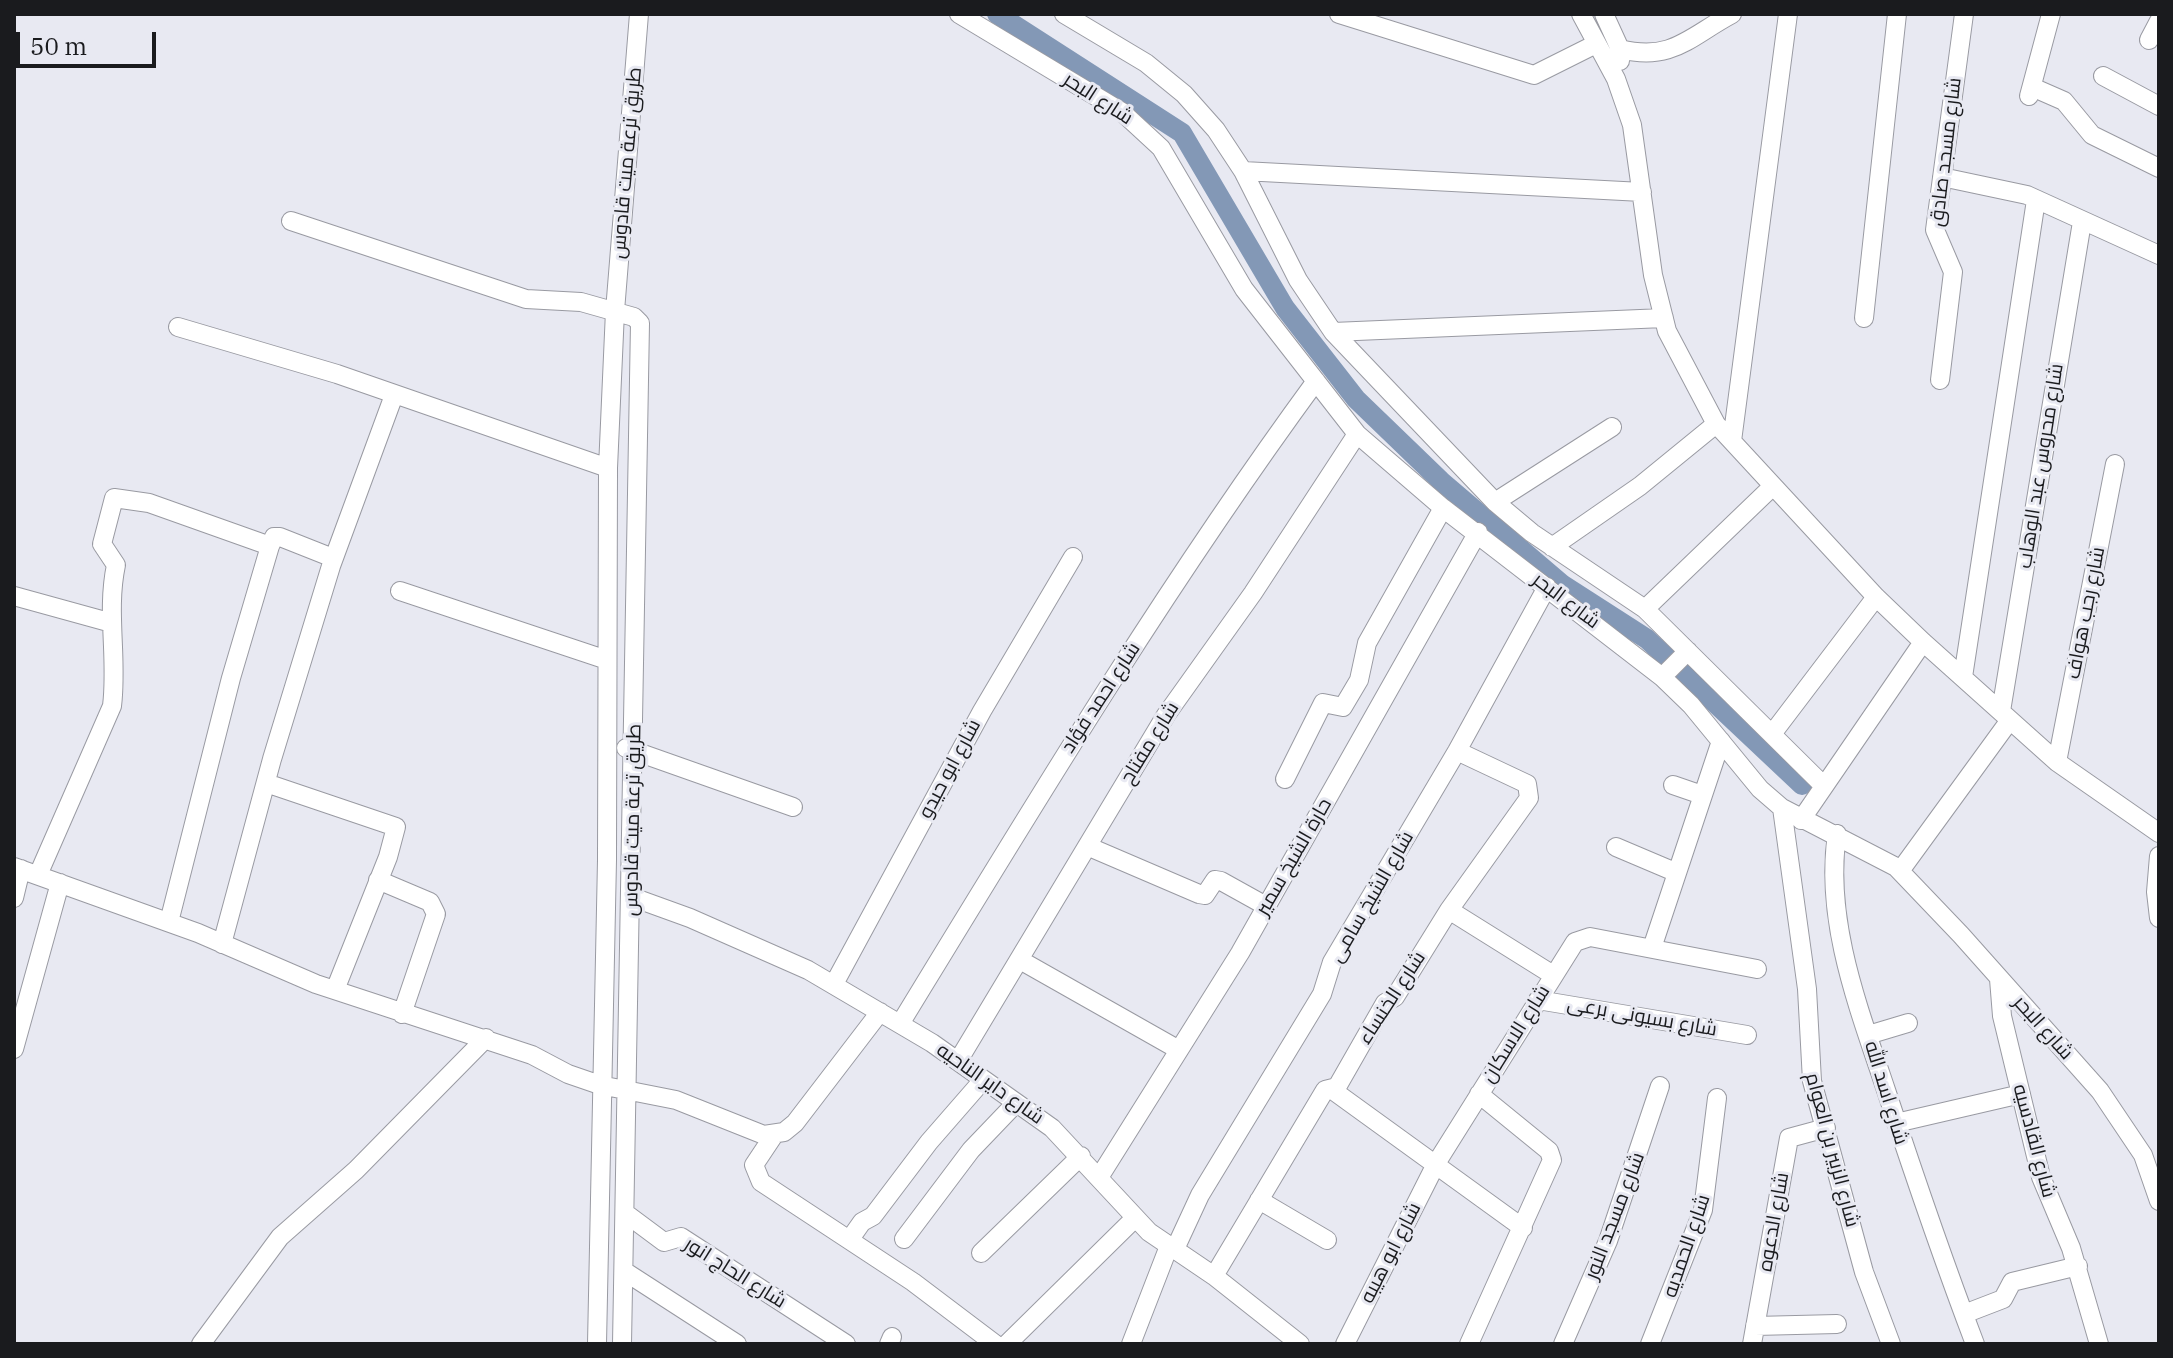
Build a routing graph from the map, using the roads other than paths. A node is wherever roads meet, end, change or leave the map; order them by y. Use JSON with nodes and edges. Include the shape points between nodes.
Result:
{"nodes":[{"id":1,"x":639,"y":14,"type":"edge"},
{"id":2,"x":959,"y":14,"type":"edge"},
{"id":3,"x":1064,"y":14,"type":"edge"},
{"id":4,"x":1339,"y":14,"type":"edge"},
{"id":5,"x":1581,"y":14,"type":"edge"},
{"id":6,"x":1604,"y":14,"type":"edge"},
{"id":7,"x":1732,"y":14,"type":"edge"},
{"id":8,"x":1788,"y":14,"type":"edge"},
{"id":9,"x":1897,"y":14,"type":"edge"},
{"id":10,"x":1964,"y":14,"type":"edge"},
{"id":11,"x":2051,"y":14,"type":"edge"},
{"id":12,"x":2159,"y":21,"type":"edge"},
{"id":13,"x":2149,"y":40,"type":"dead end"},
{"id":14,"x":1596,"y":44,"type":"junction"},
{"id":15,"x":1620,"y":49,"type":"junction"},
{"id":16,"x":2103,"y":76,"type":"dead end"},
{"id":17,"x":1616,"y":79,"type":"junction"},
{"id":18,"x":2159,"y":106,"type":"edge"},
{"id":19,"x":2159,"y":168,"type":"edge"},
{"id":20,"x":1243,"y":171,"type":"junction"},
{"id":21,"x":1942,"y":177,"type":"junction"},
{"id":22,"x":1642,"y":192,"type":"junction"},
{"id":23,"x":2036,"y":200,"type":"junction"},
{"id":24,"x":291,"y":221,"type":"dead end"},
{"id":25,"x":2082,"y":222,"type":"junction"},
{"id":26,"x":2159,"y":255,"type":"edge"},
{"id":27,"x":615,"y":311,"type":"junction"},
{"id":28,"x":1664,"y":318,"type":"junction"},
{"id":29,"x":1864,"y":318,"type":"dead end"},
{"id":30,"x":178,"y":327,"type":"dead end"},
{"id":31,"x":1333,"y":332,"type":"junction"},
{"id":32,"x":1940,"y":380,"type":"dead end"},
{"id":33,"x":1316,"y":381,"type":"junction"},
{"id":34,"x":394,"y":395,"type":"junction"},
{"id":35,"x":1716,"y":424,"type":"junction"},
{"id":36,"x":1612,"y":427,"type":"dead end"},
{"id":37,"x":1357,"y":434,"type":"junction"},
{"id":38,"x":1732,"y":441,"type":"junction"},
{"id":39,"x":2115,"y":464,"type":"dead end"},
{"id":40,"x":608,"y":468,"type":"junction"},
{"id":41,"x":1773,"y":486,"type":"junction"},
{"id":42,"x":1495,"y":502,"type":"junction"},
{"id":43,"x":1443,"y":508,"type":"junction"},
{"id":44,"x":1478,"y":532,"type":"junction"},
{"id":45,"x":270,"y":546,"type":"junction"},
{"id":46,"x":1552,"y":547,"type":"junction"},
{"id":47,"x":1073,"y":557,"type":"dead end"},
{"id":48,"x":333,"y":558,"type":"junction"},
{"id":49,"x":1547,"y":587,"type":"junction"},
{"id":50,"x":400,"y":591,"type":"dead end"},
{"id":51,"x":14,"y":596,"type":"edge"},
{"id":52,"x":1876,"y":597,"type":"junction"},
{"id":53,"x":1645,"y":609,"type":"junction"},
{"id":54,"x":112,"y":623,"type":"junction"},
{"id":55,"x":1923,"y":642,"type":"junction"},
{"id":56,"x":607,"y":660,"type":"junction"},
{"id":57,"x":1675,"y":664,"type":"junction"},
{"id":58,"x":1963,"y":677,"type":"junction"},
{"id":59,"x":2005,"y":715,"type":"junction"},
{"id":60,"x":1772,"y":734,"type":"junction"},
{"id":61,"x":607,"y":741,"type":"junction"},
{"id":62,"x":1721,"y":741,"type":"junction"},
{"id":63,"x":634,"y":751,"type":"junction"},
{"id":64,"x":1457,"y":751,"type":"junction"},
{"id":65,"x":2057,"y":762,"type":"junction"},
{"id":66,"x":1285,"y":779,"type":"dead end"},
{"id":67,"x":266,"y":783,"type":"junction"},
{"id":68,"x":1673,"y":785,"type":"dead end"},
{"id":69,"x":1824,"y":786,"type":"junction"},
{"id":70,"x":1702,"y":795,"type":"junction"},
{"id":71,"x":793,"y":807,"type":"dead end"},
{"id":72,"x":1782,"y":808,"type":"junction"},
{"id":73,"x":1801,"y":820,"type":"junction"},
{"id":74,"x":2159,"y":833,"type":"edge"},
{"id":75,"x":1837,"y":834,"type":"junction"},
{"id":76,"x":1087,"y":846,"type":"junction"},
{"id":77,"x":1616,"y":847,"type":"dead end"},
{"id":78,"x":2159,"y":856,"type":"edge"},
{"id":79,"x":607,"y":860,"type":"junction"},
{"id":80,"x":632,"y":863,"type":"junction"},
{"id":81,"x":24,"y":870,"type":"edge"},
{"id":82,"x":1900,"y":871,"type":"junction"},
{"id":83,"x":1675,"y":872,"type":"junction"},
{"id":84,"x":378,"y":880,"type":"junction"},
{"id":85,"x":60,"y":883,"type":"junction"},
{"id":86,"x":632,"y":897,"type":"junction"},
{"id":87,"x":14,"y":898,"type":"edge"},
{"id":88,"x":1266,"y":906,"type":"junction"},
{"id":89,"x":1449,"y":910,"type":"junction"},
{"id":90,"x":2159,"y":918,"type":"edge"},
{"id":91,"x":169,"y":922,"type":"junction"},
{"id":92,"x":222,"y":944,"type":"junction"},
{"id":93,"x":1652,"y":948,"type":"junction"},
{"id":94,"x":1020,"y":960,"type":"junction"},
{"id":95,"x":1757,"y":969,"type":"dead end"},
{"id":96,"x":1553,"y":975,"type":"junction"},
{"id":97,"x":1999,"y":979,"type":"junction"},
{"id":98,"x":834,"y":984,"type":"junction"},
{"id":99,"x":335,"y":990,"type":"junction"},
{"id":100,"x":1538,"y":1000,"type":"junction"},
{"id":101,"x":880,"y":1012,"type":"junction"},
{"id":102,"x":402,"y":1014,"type":"junction"},
{"id":103,"x":1908,"y":1023,"type":"dead end"},
{"id":104,"x":900,"y":1024,"type":"junction"},
{"id":105,"x":1747,"y":1035,"type":"dead end"},
{"id":106,"x":1868,"y":1035,"type":"junction"},
{"id":107,"x":486,"y":1038,"type":"junction"},
{"id":108,"x":14,"y":1049,"type":"edge"},
{"id":109,"x":1179,"y":1050,"type":"junction"},
{"id":110,"x":958,"y":1061,"type":"junction"},
{"id":111,"x":983,"y":1080,"type":"junction"},
{"id":112,"x":600,"y":1085,"type":"junction"},
{"id":113,"x":1660,"y":1086,"type":"dead end"},
{"id":114,"x":628,"y":1088,"type":"junction"},
{"id":115,"x":1331,"y":1089,"type":"junction"},
{"id":116,"x":1479,"y":1094,"type":"junction"},
{"id":117,"x":2021,"y":1094,"type":"junction"},
{"id":118,"x":1717,"y":1098,"type":"dead end"},
{"id":119,"x":1016,"y":1103,"type":"junction"},
{"id":120,"x":1896,"y":1123,"type":"junction"},
{"id":121,"x":1826,"y":1128,"type":"junction"},
{"id":122,"x":774,"y":1135,"type":"junction"},
{"id":123,"x":1081,"y":1156,"type":"junction"},
{"id":124,"x":1437,"y":1162,"type":"junction"},
{"id":125,"x":1100,"y":1176,"type":"junction"},
{"id":126,"x":1259,"y":1200,"type":"junction"},
{"id":127,"x":2159,"y":1201,"type":"edge"},
{"id":128,"x":625,"y":1213,"type":"junction"},
{"id":129,"x":1135,"y":1218,"type":"junction"},
{"id":130,"x":1523,"y":1228,"type":"junction"},
{"id":131,"x":850,"y":1239,"type":"junction"},
{"id":132,"x":904,"y":1239,"type":"dead end"},
{"id":133,"x":1327,"y":1240,"type":"dead end"},
{"id":134,"x":1172,"y":1248,"type":"junction"},
{"id":135,"x":981,"y":1253,"type":"dead end"},
{"id":136,"x":2078,"y":1266,"type":"junction"},
{"id":137,"x":624,"y":1271,"type":"junction"},
{"id":138,"x":1214,"y":1276,"type":"junction"},
{"id":139,"x":1964,"y":1314,"type":"junction"},
{"id":140,"x":1837,"y":1324,"type":"dead end"},
{"id":141,"x":1753,"y":1335,"type":"edge"},
{"id":142,"x":1291,"y":1341,"type":"edge"},
{"id":143,"x":201,"y":1344,"type":"edge"},
{"id":144,"x":597,"y":1344,"type":"edge"},
{"id":145,"x":622,"y":1344,"type":"edge"},
{"id":146,"x":737,"y":1344,"type":"edge"},
{"id":147,"x":846,"y":1344,"type":"edge"},
{"id":148,"x":995,"y":1344,"type":"edge"},
{"id":149,"x":1007,"y":1344,"type":"edge"},
{"id":150,"x":1131,"y":1344,"type":"edge"},
{"id":151,"x":1345,"y":1344,"type":"edge"},
{"id":152,"x":1469,"y":1344,"type":"edge"},
{"id":153,"x":1563,"y":1344,"type":"edge"},
{"id":154,"x":1650,"y":1344,"type":"edge"},
{"id":155,"x":1891,"y":1344,"type":"edge"},
{"id":156,"x":1975,"y":1344,"type":"edge"},
{"id":157,"x":2099,"y":1344,"type":"edge"}],
"edges":[{"from":1,"to":27,"type":"street","name":"طريق ترعة ميت قادوس"},
{"from":2,"to":33,"type":"street","name":"شارع البحر","via":[[1144,130],[1161,148],[1244,289]]},
{"from":3,"to":20,"type":"street","name":"شارع البحر","via":[[1146,63],[1184,94]]},
{"from":4,"to":14,"type":"street","via":[[1534,75]]},
{"from":5,"to":14,"type":"street"},
{"from":6,"to":15,"type":"street"},
{"from":7,"to":15,"type":"street","via":[[1674,50],[1656,54]]},
{"from":8,"to":38,"type":"street"},
{"from":9,"to":29,"type":"street"},
{"from":10,"to":21,"type":"street","name":"شارع مسجد صادق"},
{"from":11,"to":19,"type":"street","via":[[2030,92],[2064,101],[2092,135]]},
{"from":12,"to":13,"type":"street"},
{"from":14,"to":17,"type":"street"},
{"from":15,"to":17,"type":"street"},
{"from":16,"to":18,"type":"street"},
{"from":17,"to":22,"type":"street","via":[[1632,125]]},
{"from":20,"to":22,"type":"street"},
{"from":20,"to":31,"type":"street","name":"شارع البحر","via":[[1298,280]]},
{"from":21,"to":23,"type":"street","via":[[2017,191]]},
{"from":21,"to":32,"type":"street","name":"شارع مسجد صادق","via":[[1935,237],[1953,272]]},
{"from":22,"to":28,"type":"street"},
{"from":23,"to":25,"type":"street"},
{"from":23,"to":58,"type":"street"},
{"from":24,"to":27,"type":"street","via":[[526,299],[581,302]]},
{"from":25,"to":26,"type":"street"},
{"from":25,"to":59,"type":"street","name":"شارع محروس عبد الوهاب"},
{"from":27,"to":40,"type":"street","name":"طريق ترعة ميت قادوس"},
{"from":27,"to":63,"type":"street","name":"طريق ترعة ميت قادوس","via":[[640,323],[642,339]]},
{"from":28,"to":31,"type":"street"},
{"from":28,"to":35,"type":"street"},
{"from":30,"to":34,"type":"street"},
{"from":31,"to":42,"type":"street","name":"شارع البحر"},
{"from":33,"to":37,"type":"street","name":"شارع البحر"},
{"from":33,"to":104,"type":"street","name":"شارع احمد فؤاد","via":[[1228,501]]},
{"from":34,"to":40,"type":"street"},
{"from":34,"to":48,"type":"street"},
{"from":35,"to":38,"type":"street"},
{"from":35,"to":46,"type":"street"},
{"from":36,"to":42,"type":"street"},
{"from":37,"to":43,"type":"street","name":"شارع البحر"},
{"from":37,"to":76,"type":"street","name":"شارع مفتاح","via":[[1166,715]]},
{"from":38,"to":41,"type":"street"},
{"from":39,"to":65,"type":"street","name":"شارع رجب هواف"},
{"from":40,"to":56,"type":"street","name":"طريق ترعة ميت قادوس"},
{"from":41,"to":52,"type":"street"},
{"from":41,"to":53,"type":"street"},
{"from":42,"to":46,"type":"street","name":"شارع البحر"},
{"from":43,"to":44,"type":"street","name":"شارع البحر"},
{"from":43,"to":66,"type":"street","via":[[1367,643],[1356,686],[1343,707],[1323,703]]},
{"from":44,"to":49,"type":"street","name":"شارع البحر"},
{"from":44,"to":88,"type":"street","name":"حارة الشيخ سمير"},
{"from":45,"to":48,"type":"street","via":[[274,537],[280,537]]},
{"from":45,"to":54,"type":"street","via":[[149,503],[114,498],[102,538],[103,549],[115,561]]},
{"from":45,"to":91,"type":"street"},
{"from":46,"to":53,"type":"street","name":"شارع البحر"},
{"from":47,"to":98,"type":"street","name":"شارع ابو حيدو","via":[[982,711]]},
{"from":48,"to":67,"type":"street"},
{"from":49,"to":57,"type":"street","name":"شارع البحر"},
{"from":49,"to":64,"type":"street","name":"شارع الشيخ سامى"},
{"from":50,"to":56,"type":"street"},
{"from":51,"to":54,"type":"street"},
{"from":52,"to":55,"type":"street"},
{"from":52,"to":60,"type":"street"},
{"from":53,"to":57,"type":"street","name":"شارع البحر"},
{"from":54,"to":81,"type":"street","via":[[112,706]]},
{"from":55,"to":58,"type":"street"},
{"from":55,"to":69,"type":"street"},
{"from":56,"to":61,"type":"street","name":"طريق ترعة ميت قادوس"},
{"from":57,"to":60,"type":"street","name":"شارع البحر"},
{"from":57,"to":62,"type":"street","name":"شارع البحر","via":[[1691,705]]},
{"from":58,"to":59,"type":"street"},
{"from":59,"to":65,"type":"street"},
{"from":59,"to":82,"type":"street"},
{"from":60,"to":69,"type":"street","name":"شارع البحر"},
{"from":61,"to":63,"type":"street"},
{"from":61,"to":79,"type":"street","name":"طريق ترعة ميت قادوس"},
{"from":62,"to":70,"type":"street"},
{"from":62,"to":72,"type":"street","name":"شارع البحر"},
{"from":63,"to":71,"type":"street"},
{"from":63,"to":80,"type":"street","name":"طريق ترعة ميت قادوس"},
{"from":64,"to":89,"type":"street","name":"شارع الخنساء","via":[[1527,784],[1530,793]]},
{"from":64,"to":134,"type":"street","name":"شارع الشيخ سامى"},
{"from":65,"to":74,"type":"street"},
{"from":67,"to":84,"type":"street","via":[[396,827]]},
{"from":67,"to":92,"type":"street"},
{"from":68,"to":70,"type":"street"},
{"from":69,"to":73,"type":"street"},
{"from":70,"to":83,"type":"street"},
{"from":72,"to":73,"type":"street","name":"شارع البحر"},
{"from":72,"to":121,"type":"street","name":"شارع الزبير بن العوام","via":[[1807,989],[1812,1081]]},
{"from":73,"to":75,"type":"street","name":"شارع البحر"},
{"from":75,"to":82,"type":"street","name":"شارع البحر"},
{"from":75,"to":106,"type":"street","name":"شارع اسد الله","via":[[1832,891]]},
{"from":76,"to":88,"type":"street","via":[[1199,894],[1221,881]]},
{"from":76,"to":94,"type":"street","name":"شارع مفتاح"},
{"from":77,"to":83,"type":"street"},
{"from":78,"to":90,"type":"street"},
{"from":79,"to":80,"type":"street"},
{"from":79,"to":112,"type":"street","name":"طريق ترعة ميت قادوس"},
{"from":80,"to":86,"type":"street","name":"طريق ترعة ميت قادوس"},
{"from":81,"to":85,"type":"street"},
{"from":81,"to":87,"type":"street"},
{"from":82,"to":97,"type":"street","name":"شارع البحر"},
{"from":83,"to":93,"type":"street"},
{"from":84,"to":99,"type":"street"},
{"from":84,"to":102,"type":"street","via":[[430,902],[436,914]]},
{"from":85,"to":91,"type":"street"},
{"from":85,"to":108,"type":"street"},
{"from":86,"to":98,"type":"street","name":"شارع داير الناحيه","via":[[736,937]]},
{"from":86,"to":114,"type":"street","name":"طريق ترعة ميت قادوس"},
{"from":88,"to":109,"type":"street","name":"حارة الشيخ سمير"},
{"from":89,"to":96,"type":"street"},
{"from":89,"to":115,"type":"street","name":"شارع الخنساء"},
{"from":91,"to":92,"type":"street"},
{"from":92,"to":99,"type":"street"},
{"from":93,"to":95,"type":"street"},
{"from":93,"to":96,"type":"street","name":"شارع الاسكان","via":[[1582,939]]},
{"from":94,"to":109,"type":"street"},
{"from":94,"to":110,"type":"street","name":"شارع مفتاح"},
{"from":96,"to":100,"type":"street","name":"شارع الاسكان"},
{"from":97,"to":117,"type":"street","name":"شارع القادسيه","via":[[2002,1016]]},
{"from":97,"to":127,"type":"street","name":"شارع البحر","via":[[2130,1132]]},
{"from":98,"to":101,"type":"street","name":"شارع داير الناحيه"},
{"from":99,"to":102,"type":"street"},
{"from":100,"to":105,"type":"street","name":"شارع بسيونى برعى"},
{"from":100,"to":116,"type":"street","name":"شارع الاسكان"},
{"from":101,"to":104,"type":"street","name":"شارع داير الناحيه"},
{"from":101,"to":122,"type":"street","via":[[795,1123]]},
{"from":102,"to":107,"type":"street"},
{"from":103,"to":106,"type":"street"},
{"from":104,"to":110,"type":"street","name":"شارع داير الناحيه"},
{"from":106,"to":120,"type":"street","name":"شارع اسد الله"},
{"from":107,"to":112,"type":"street"},
{"from":107,"to":143,"type":"street","via":[[356,1170],[280,1237]]},
{"from":109,"to":125,"type":"street","name":"حارة الشيخ سمير"},
{"from":110,"to":111,"type":"street","name":"شارع داير الناحيه"},
{"from":111,"to":119,"type":"street","name":"شارع داير الناحيه"},
{"from":111,"to":131,"type":"street"},
{"from":112,"to":114,"type":"street"},
{"from":112,"to":144,"type":"street","name":"طريق ترعة ميت قادوس"},
{"from":113,"to":153,"type":"street","name":"شارع مسجد النور","via":[[1608,1241]]},
{"from":114,"to":122,"type":"street"},
{"from":114,"to":128,"type":"street","name":"طريق ترعة ميت قادوس"},
{"from":115,"to":124,"type":"street"},
{"from":115,"to":126,"type":"street","name":"شارع الخنساء","via":[[1325,1090]]},
{"from":116,"to":124,"type":"street","name":"شارع الاسكان"},
{"from":116,"to":130,"type":"street","name":"شارع الاسكان","via":[[1551,1156]]},
{"from":117,"to":120,"type":"street"},
{"from":117,"to":136,"type":"street","name":"شارع القادسيه","via":[[2041,1177]]},
{"from":118,"to":154,"type":"street","name":"شارع الحمديه","via":[[1703,1210]]},
{"from":119,"to":123,"type":"street","name":"شارع داير الناحيه"},
{"from":119,"to":132,"type":"street","via":[[971,1150]]},
{"from":120,"to":139,"type":"street","name":"شارع اسد الله"},
{"from":121,"to":141,"type":"street","name":"شارع الدعوه","via":[[1789,1138]]},
{"from":121,"to":155,"type":"street","name":"شارع الزبير بن العوام","via":[[1864,1272]]},
{"from":122,"to":131,"type":"street","via":[[754,1165],[756,1177]]},
{"from":123,"to":125,"type":"street","name":"شارع داير الناحيه"},
{"from":123,"to":135,"type":"street"},
{"from":124,"to":130,"type":"street"},
{"from":124,"to":151,"type":"street","name":"شارع ابو هيبه"},
{"from":125,"to":129,"type":"street","name":"شارع داير الناحيه"},
{"from":126,"to":133,"type":"street"},
{"from":126,"to":138,"type":"street","name":"شارع الخنساء"},
{"from":128,"to":137,"type":"street","name":"طريق ترعة ميت قادوس"},
{"from":128,"to":147,"type":"street","name":"شارع الحاج انور","via":[[664,1242],[681,1237]]},
{"from":129,"to":134,"type":"street","name":"شارع داير الناحيه"},
{"from":129,"to":149,"type":"street"},
{"from":130,"to":152,"type":"street","name":"شارع الاسكان"},
{"from":131,"to":148,"type":"street"},
{"from":134,"to":138,"type":"street","name":"شارع داير الناحيه"},
{"from":134,"to":150,"type":"street","name":"شارع الشيخ سامى"},
{"from":136,"to":139,"type":"street","via":[[2012,1282],[2005,1297]]},
{"from":136,"to":157,"type":"street","name":"شارع القادسيه"},
{"from":137,"to":145,"type":"street","name":"طريق ترعة ميت قادوس"},
{"from":137,"to":146,"type":"street"},
{"from":138,"to":142,"type":"street","name":"شارع داير الناحيه"},
{"from":139,"to":156,"type":"street","name":"شارع اسد الله"},
{"from":140,"to":141,"type":"street"}]}
